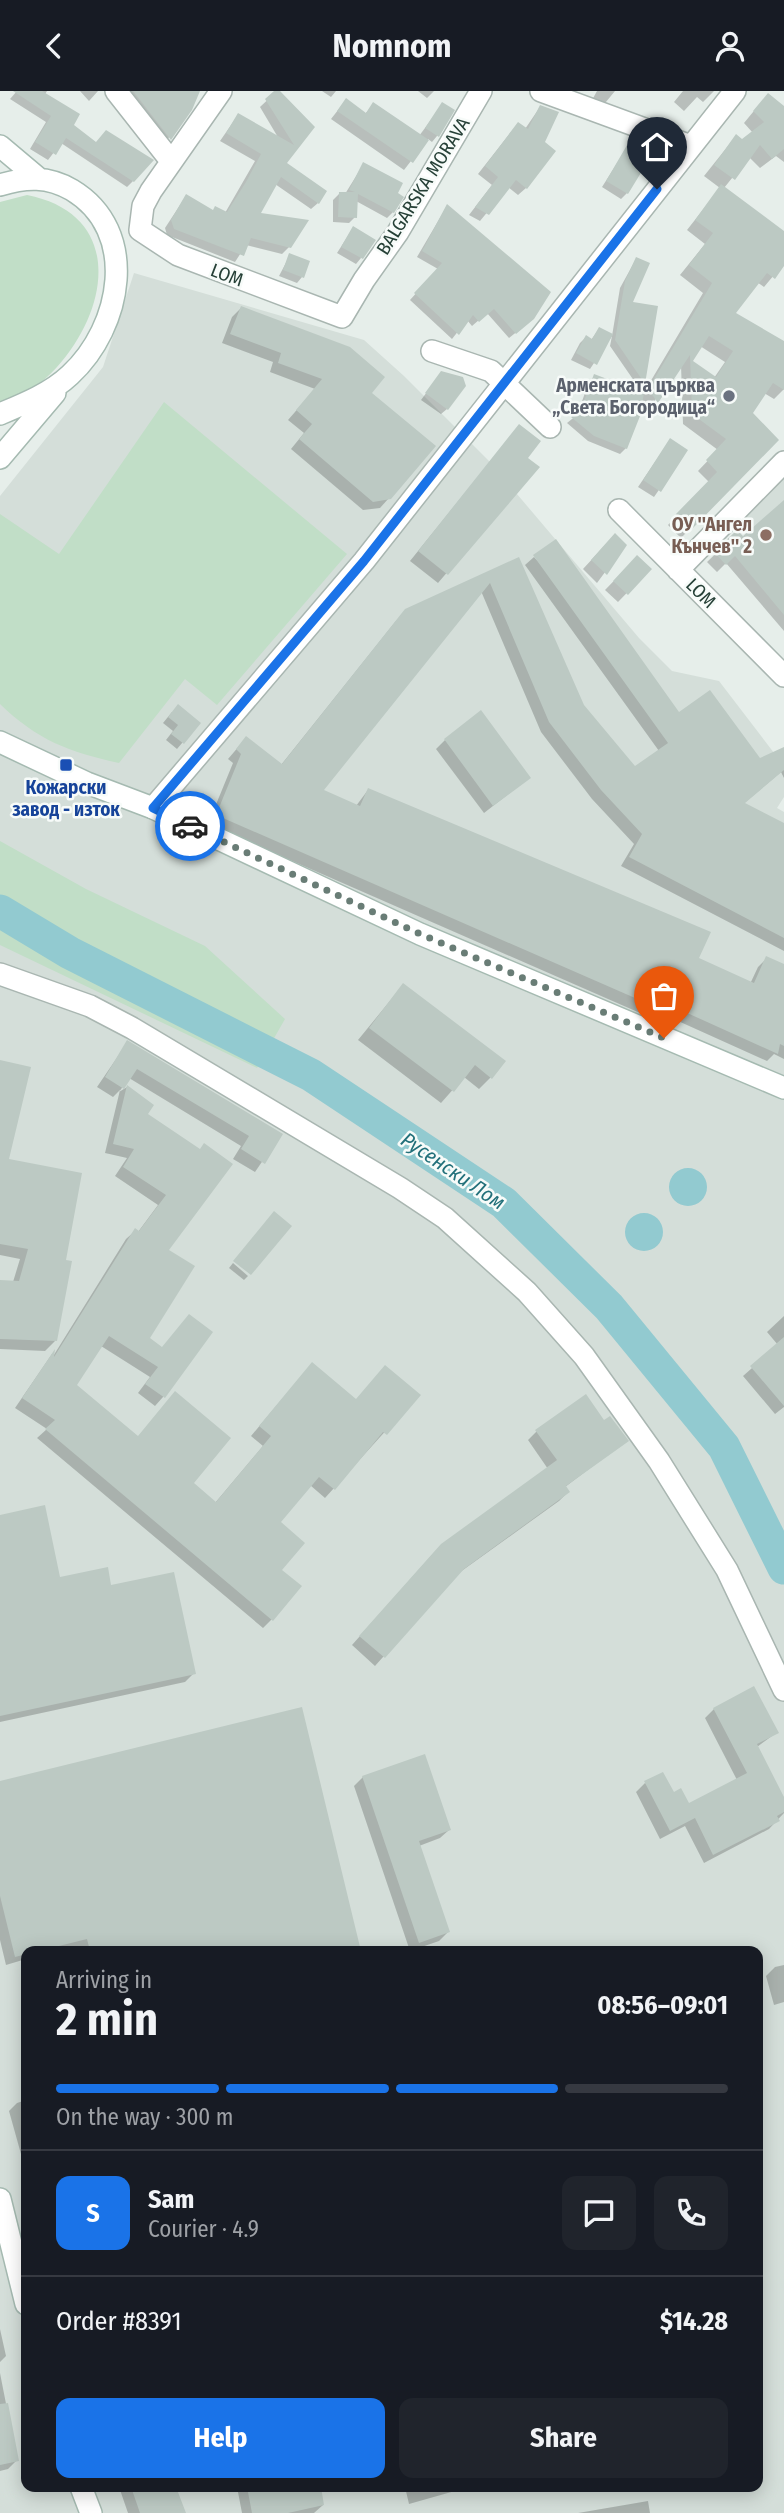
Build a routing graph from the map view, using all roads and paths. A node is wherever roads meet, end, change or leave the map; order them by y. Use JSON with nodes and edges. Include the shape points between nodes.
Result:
{"nodes":[{"id":1,"x":116,"y":91,"type":"edge"},
{"id":2,"x":221,"y":91,"type":"edge"},
{"id":3,"x":481,"y":91,"type":"edge"},
{"id":4,"x":541,"y":91,"type":"edge"},
{"id":5,"x":735,"y":91,"type":"edge"},
{"id":6,"x":0,"y":146,"type":"edge"},
{"id":7,"x":691,"y":146,"type":"junction"},
{"id":8,"x":170,"y":161,"type":"junction"},
{"id":9,"x":38,"y":178,"type":"junction"},
{"id":10,"x":0,"y":185,"type":"edge"},
{"id":11,"x":342,"y":317,"type":"joint"},
{"id":12,"x":432,"y":351,"type":"dead end"},
{"id":13,"x":70,"y":376,"type":"junction"},
{"id":14,"x":505,"y":383,"type":"junction"},
{"id":15,"x":0,"y":414,"type":"edge"},
{"id":16,"x":550,"y":427,"type":"dead end"},
{"id":17,"x":0,"y":458,"type":"edge"},
{"id":18,"x":784,"y":462,"type":"edge"},
{"id":19,"x":619,"y":510,"type":"dead end"},
{"id":20,"x":678,"y":570,"type":"junction"},
{"id":21,"x":784,"y":676,"type":"edge"},
{"id":22,"x":0,"y":742,"type":"edge"},
{"id":23,"x":153,"y":808,"type":"junction"},
{"id":24,"x":0,"y":974,"type":"edge"},
{"id":25,"x":784,"y":1088,"type":"edge"},
{"id":26,"x":784,"y":1690,"type":"edge"},
{"id":27,"x":0,"y":2199,"type":"edge"},
{"id":28,"x":21,"y":2284,"type":"edge"},
{"id":29,"x":83,"y":2492,"type":"edge"},
{"id":30,"x":91,"y":2513,"type":"edge"}],
"edges":[{"from":1,"to":8,"type":"street"},
{"from":2,"to":8,"type":"street"},
{"from":3,"to":11,"type":"street","name":"BALGARSKA MORAVA"},
{"from":4,"to":7,"type":"street"},
{"from":5,"to":7,"type":"street"},
{"from":6,"to":9,"type":"street"},
{"from":7,"to":14,"type":"street"},
{"from":8,"to":11,"type":"street","name":"LOM","via":[[143,206],[141,230],[177,255]]},
{"from":9,"to":10,"type":"street"},
{"from":9,"to":13,"type":"street","via":[[65,187],[97,211],[113,238],[117,261],[117,281],[102,330]]},
{"from":12,"to":14,"type":"street","via":[[491,370]]},
{"from":13,"to":15,"type":"street"},
{"from":13,"to":17,"type":"street"},
{"from":14,"to":16,"type":"street"},
{"from":14,"to":23,"type":"street","via":[[372,551]]},
{"from":18,"to":20,"type":"street"},
{"from":19,"to":20,"type":"street","name":"LOM"},
{"from":20,"to":21,"type":"street","name":"LOM"},
{"from":22,"to":23,"type":"street"},
{"from":23,"to":25,"type":"street","via":[[420,934]]},
{"from":24,"to":26,"type":"street","via":[[90,1006],[132,1028],[400,1188],[445,1218],[527,1292],[584,1356],[659,1461],[727,1570]]},
{"from":27,"to":28,"type":"street"},
{"from":29,"to":30,"type":"street"}]}
